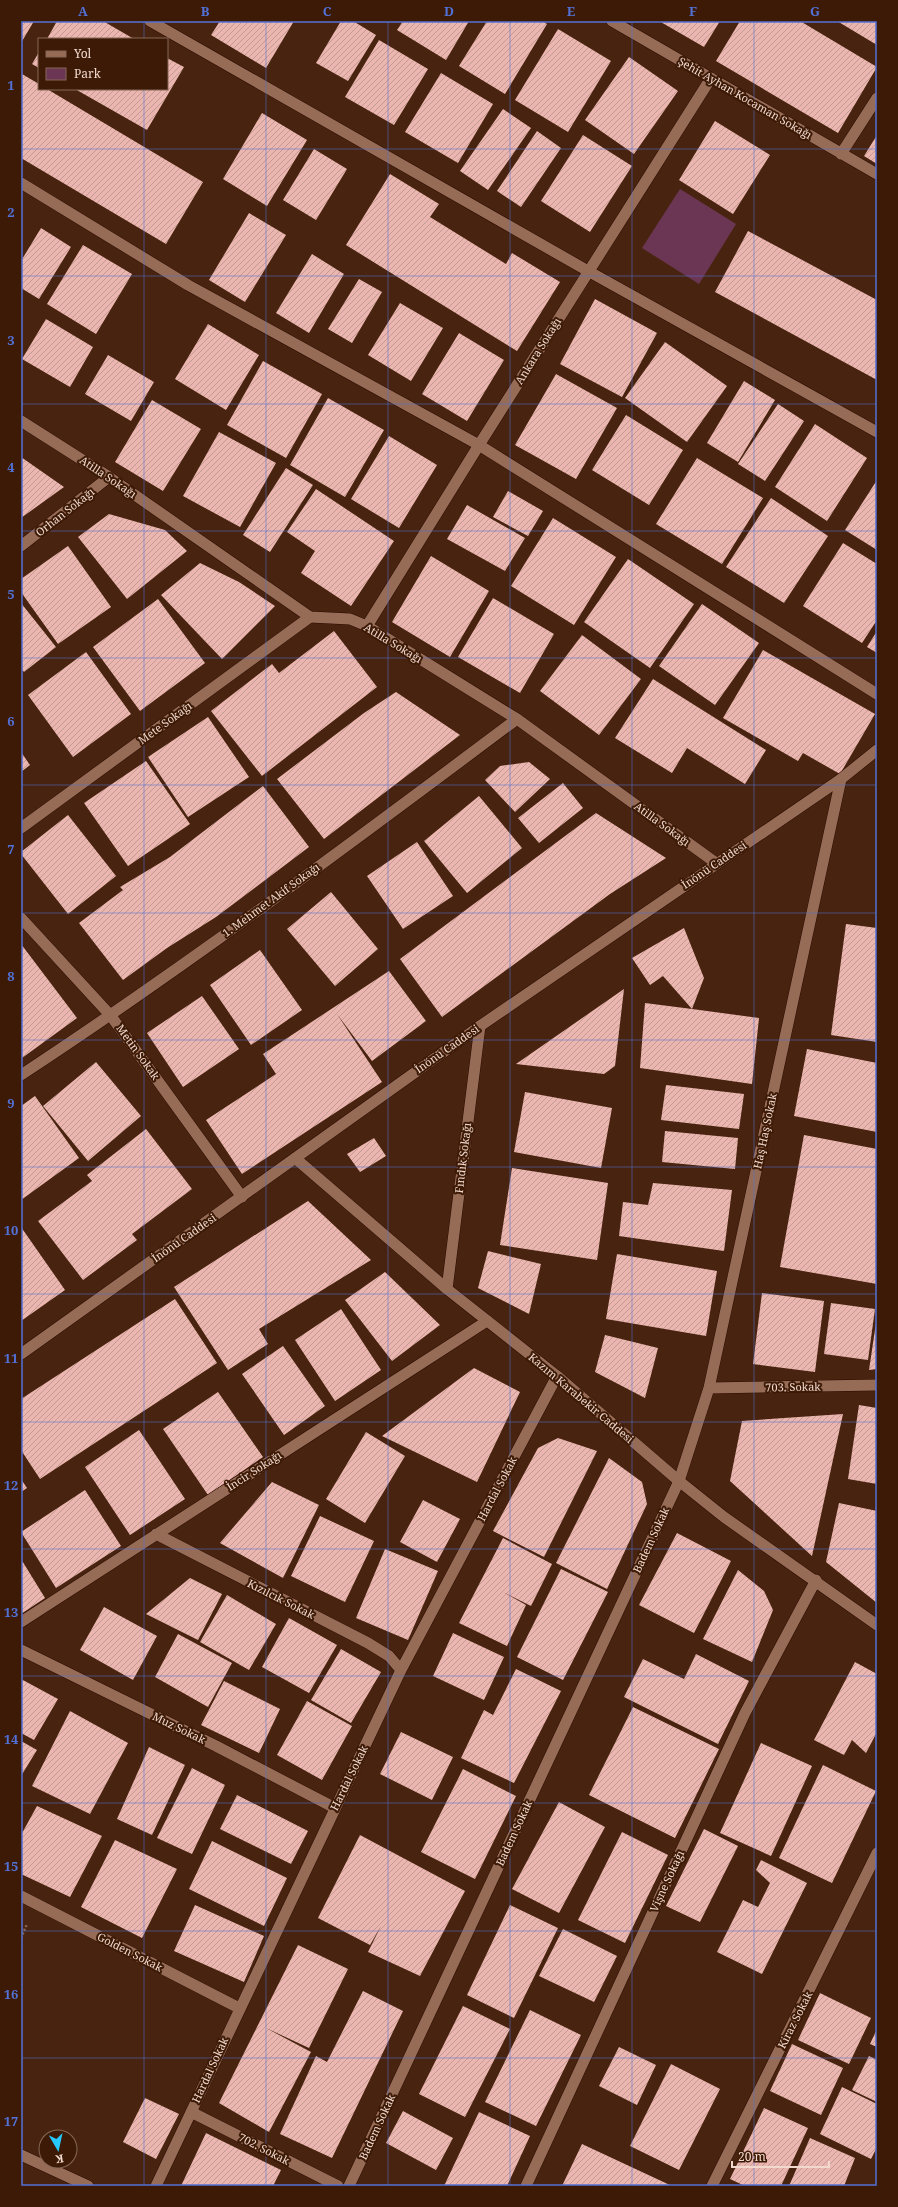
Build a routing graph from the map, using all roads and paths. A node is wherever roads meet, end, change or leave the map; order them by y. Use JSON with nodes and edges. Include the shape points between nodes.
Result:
{"nodes":[{"id":1,"x":150,"y":21,"type":"edge"},
{"id":2,"x":612,"y":21,"type":"edge"},
{"id":3,"x":711,"y":78,"type":"junction"},
{"id":4,"x":877,"y":98,"type":"edge"},
{"id":5,"x":841,"y":154,"type":"junction"},
{"id":6,"x":877,"y":174,"type":"edge"},
{"id":7,"x":21,"y":183,"type":"edge"},
{"id":8,"x":588,"y":271,"type":"junction"},
{"id":9,"x":21,"y":421,"type":"edge"},
{"id":10,"x":877,"y":432,"type":"edge"},
{"id":11,"x":479,"y":445,"type":"junction"},
{"id":12,"x":110,"y":477,"type":"junction"},
{"id":13,"x":21,"y":546,"type":"edge"},
{"id":14,"x":310,"y":617,"type":"junction"},
{"id":15,"x":368,"y":626,"type":"junction"},
{"id":16,"x":877,"y":694,"type":"edge"},
{"id":17,"x":517,"y":719,"type":"junction"},
{"id":18,"x":877,"y":750,"type":"edge"},
{"id":19,"x":841,"y":779,"type":"junction"},
{"id":20,"x":21,"y":828,"type":"edge"},
{"id":21,"x":716,"y":863,"type":"junction"},
{"id":22,"x":21,"y":918,"type":"edge"},
{"id":23,"x":111,"y":1016,"type":"junction"},
{"id":24,"x":480,"y":1026,"type":"junction"},
{"id":25,"x":21,"y":1075,"type":"edge"},
{"id":26,"x":295,"y":1158,"type":"junction"},
{"id":27,"x":242,"y":1197,"type":"junction"},
{"id":28,"x":447,"y":1289,"type":"junction"},
{"id":29,"x":487,"y":1321,"type":"junction"},
{"id":30,"x":21,"y":1354,"type":"edge"},
{"id":31,"x":557,"y":1376,"type":"junction"},
{"id":32,"x":877,"y":1385,"type":"edge"},
{"id":33,"x":709,"y":1388,"type":"junction"},
{"id":34,"x":679,"y":1480,"type":"junction"},
{"id":35,"x":156,"y":1534,"type":"junction"},
{"id":36,"x":816,"y":1580,"type":"junction"},
{"id":37,"x":21,"y":1622,"type":"edge"},
{"id":38,"x":877,"y":1625,"type":"edge"},
{"id":39,"x":21,"y":1650,"type":"edge"},
{"id":40,"x":401,"y":1670,"type":"junction"},
{"id":41,"x":335,"y":1808,"type":"junction"},
{"id":42,"x":877,"y":1853,"type":"edge"},
{"id":43,"x":21,"y":1896,"type":"edge"},
{"id":44,"x":239,"y":2008,"type":"junction"},
{"id":45,"x":191,"y":2112,"type":"junction"},
{"id":46,"x":21,"y":2155,"type":"edge"},
{"id":47,"x":88,"y":2186,"type":"edge"},
{"id":48,"x":156,"y":2186,"type":"edge"},
{"id":49,"x":338,"y":2186,"type":"edge"},
{"id":50,"x":349,"y":2186,"type":"edge"},
{"id":51,"x":526,"y":2186,"type":"edge"},
{"id":52,"x":712,"y":2186,"type":"edge"}],
"edges":[{"from":1,"to":8,"type":"street"},
{"from":2,"to":3,"type":"street","name":"Şehit Ayhan Kocaman Sokağı"},
{"from":3,"to":5,"type":"street","name":"Şehit Ayhan Kocaman Sokağı"},
{"from":3,"to":8,"type":"street","name":"Ankara Sokağı"},
{"from":4,"to":5,"type":"street"},
{"from":5,"to":6,"type":"street","name":"Şehit Ayhan Kocaman Sokağı"},
{"from":7,"to":11,"type":"street","via":[[188,285]]},
{"from":8,"to":10,"type":"street"},
{"from":8,"to":11,"type":"street","name":"Ankara Sokağı"},
{"from":9,"to":12,"type":"street","name":"Atilla Sokağı"},
{"from":11,"to":15,"type":"street","name":"Ankara Sokağı"},
{"from":11,"to":16,"type":"street"},
{"from":12,"to":13,"type":"street","name":"Orhan Sokağı"},
{"from":12,"to":14,"type":"street","name":"Atilla Sokağı"},
{"from":14,"to":15,"type":"street","name":"Atilla Sokağı","via":[[350,619]]},
{"from":14,"to":20,"type":"street","name":"Mete Sokağı"},
{"from":15,"to":17,"type":"street","name":"Atilla Sokağı"},
{"from":17,"to":21,"type":"street","name":"Atilla Sokağı"},
{"from":17,"to":23,"type":"street","name":"1. Mehmet Akif Sokağı","via":[[331,858]]},
{"from":18,"to":19,"type":"street","name":"İnönü Caddesi"},
{"from":19,"to":21,"type":"street","name":"İnönü Caddesi"},
{"from":19,"to":33,"type":"street","name":"Haş Haş Sokak"},
{"from":21,"to":24,"type":"street","name":"İnönü Caddesi"},
{"from":22,"to":23,"type":"street","name":"Metin Sokak"},
{"from":23,"to":25,"type":"street","name":"1. Mehmet Akif Sokağı"},
{"from":23,"to":27,"type":"street","name":"Metin Sokak"},
{"from":24,"to":26,"type":"street","name":"İnönü Caddesi"},
{"from":24,"to":28,"type":"street","name":"Fındık Sokağı"},
{"from":26,"to":27,"type":"street","name":"İnönü Caddesi"},
{"from":26,"to":28,"type":"street","name":"Kazım Karabekir Caddesi"},
{"from":27,"to":30,"type":"street","name":"İnönü Caddesi"},
{"from":28,"to":29,"type":"street","name":"Kazım Karabekir Caddesi"},
{"from":29,"to":31,"type":"street","name":"Kazım Karabekir Caddesi"},
{"from":29,"to":35,"type":"street","name":"İncir Sokağı"},
{"from":31,"to":34,"type":"street","name":"Kazım Karabekir Caddesi"},
{"from":31,"to":40,"type":"street","name":"Hardal Sokak"},
{"from":32,"to":33,"type":"street","name":"703. Sokak"},
{"from":33,"to":34,"type":"street","name":"Haş Haş Sokak"},
{"from":34,"to":36,"type":"street","name":"Kazım Karabekir Caddesi","via":[[724,1517]]},
{"from":34,"to":50,"type":"street","name":"Badem Sokak"},
{"from":35,"to":37,"type":"street","name":"İncir Sokağı"},
{"from":35,"to":40,"type":"street","name":"Kızılcık Sokak","via":[[368,1644],[388,1656]]},
{"from":36,"to":38,"type":"street","name":"Kazım Karabekir Caddesi"},
{"from":36,"to":51,"type":"street","name":"Vişne Sokağı","via":[[746,1713]]},
{"from":39,"to":41,"type":"street","name":"Muz Sokak"},
{"from":40,"to":41,"type":"street","name":"Hardal Sokak"},
{"from":41,"to":44,"type":"street","name":"Hardal Sokak"},
{"from":42,"to":52,"type":"street","name":"Kiraz Sokak"},
{"from":43,"to":44,"type":"street","name":"Golden Sokak"},
{"from":44,"to":45,"type":"street","name":"Hardal Sokak"},
{"from":45,"to":48,"type":"street","name":"Hardal Sokak"},
{"from":45,"to":49,"type":"street","name":"702. Sokak"},
{"from":46,"to":47,"type":"street"}]}
